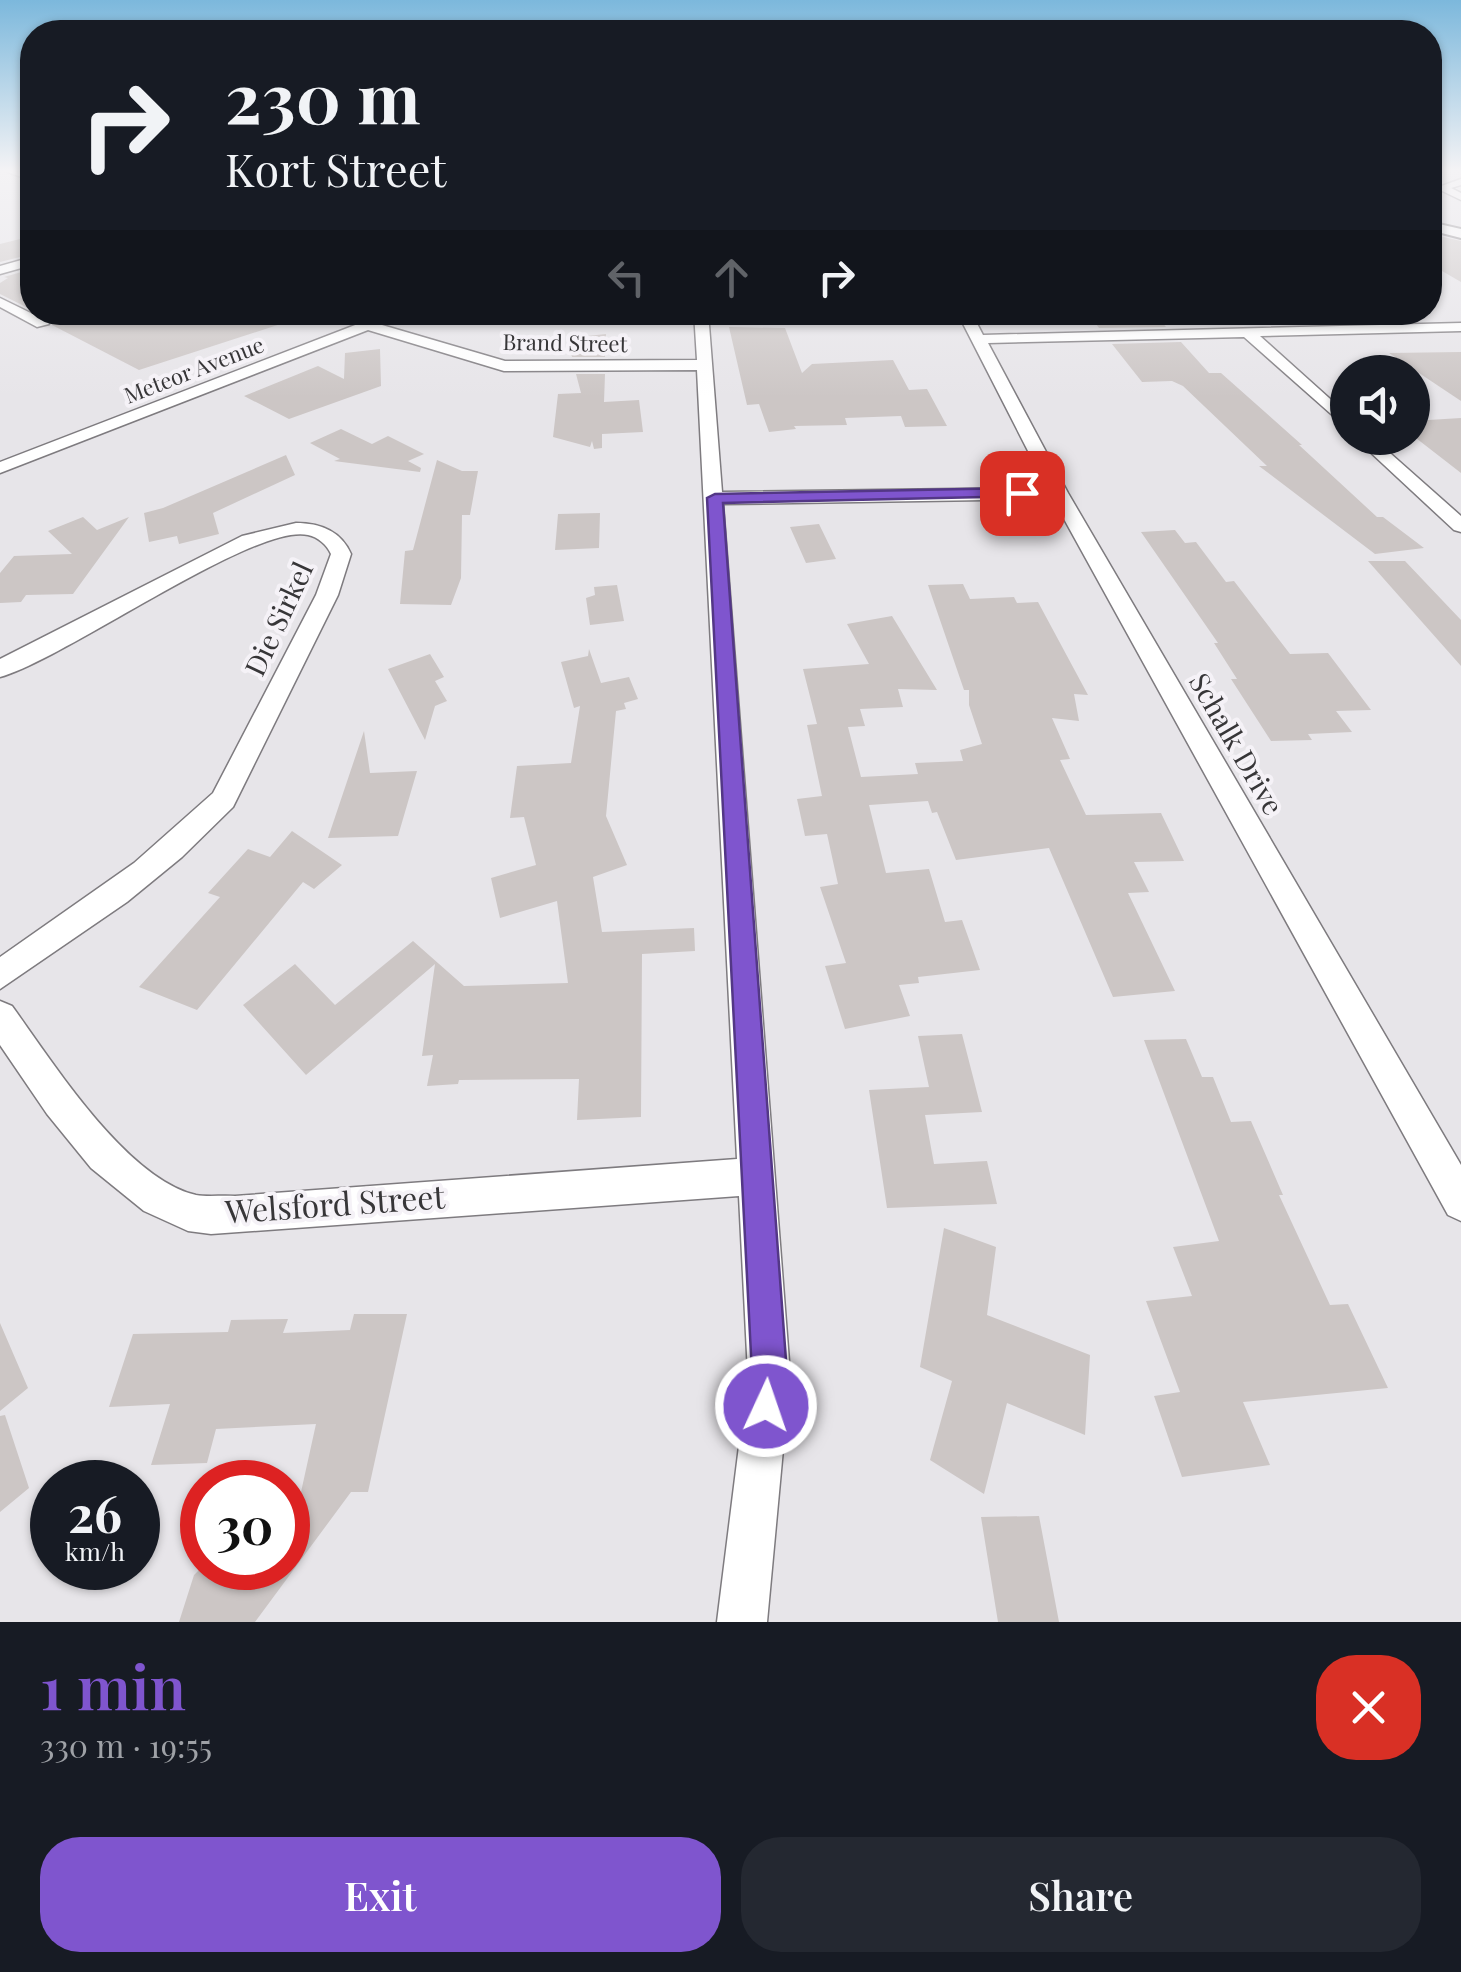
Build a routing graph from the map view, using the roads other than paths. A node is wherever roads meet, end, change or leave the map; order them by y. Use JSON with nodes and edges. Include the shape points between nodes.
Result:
{"nodes":[{"id":1,"x":702,"y":325,"type":"edge"},
{"id":2,"x":972,"y":325,"type":"edge"},
{"id":3,"x":369,"y":326,"type":"joint"},
{"id":4,"x":1461,"y":327,"type":"edge"},
{"id":5,"x":1249,"y":334,"type":"junction"},
{"id":6,"x":980,"y":339,"type":"junction"},
{"id":7,"x":705,"y":366,"type":"junction"},
{"id":8,"x":1330,"y":408,"type":"edge"},
{"id":9,"x":1382,"y":455,"type":"edge"},
{"id":10,"x":0,"y":468,"type":"edge"},
{"id":11,"x":1059,"y":493,"type":"junction"},
{"id":12,"x":715,"y":498,"type":"junction"},
{"id":13,"x":1461,"y":526,"type":"edge"},
{"id":14,"x":0,"y":669,"type":"edge"},
{"id":15,"x":0,"y":974,"type":"edge"},
{"id":16,"x":0,"y":1017,"type":"edge"},
{"id":17,"x":756,"y":1176,"type":"junction"},
{"id":18,"x":1461,"y":1202,"type":"edge"},
{"id":19,"x":742,"y":1622,"type":"edge"}],
"edges":[{"from":1,"to":7,"type":"street"},
{"from":2,"to":6,"type":"street","name":"Schalk Drive"},
{"from":3,"to":7,"type":"street","name":"Brand Street","via":[[504,366]]},
{"from":3,"to":10,"type":"street","name":"Meteor Avenue"},
{"from":4,"to":5,"type":"street"},
{"from":5,"to":6,"type":"street"},
{"from":5,"to":8,"type":"street"},
{"from":6,"to":11,"type":"street","name":"Schalk Drive"},
{"from":7,"to":12,"type":"street"},
{"from":9,"to":13,"type":"street"},
{"from":11,"to":12,"type":"street"},
{"from":11,"to":18,"type":"street","name":"Schalk Drive"},
{"from":12,"to":17,"type":"street"},
{"from":14,"to":15,"type":"street","name":"Die Sirkel","via":[[249,540],[312,529],[336,542],[341,554],[327,595],[223,800],[111,897]]},
{"from":16,"to":17,"type":"street","name":"Welsford Street","via":[[90,1139],[132,1182],[191,1213]]},
{"from":17,"to":19,"type":"street","via":[[770,1374]]}]}
